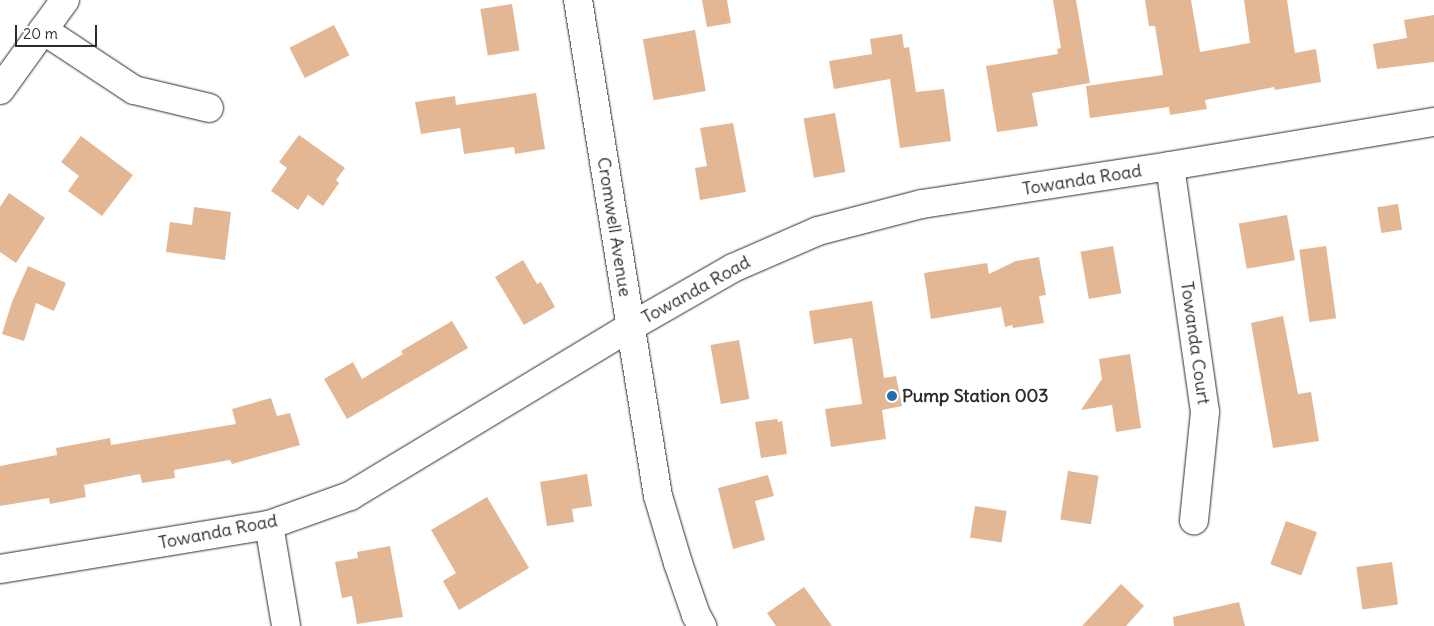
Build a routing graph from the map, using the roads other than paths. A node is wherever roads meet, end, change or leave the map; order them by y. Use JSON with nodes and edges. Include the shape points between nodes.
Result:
{"nodes":[{"id":1,"x":65,"y":0,"type":"edge"},
{"id":2,"x":578,"y":0,"type":"edge"},
{"id":3,"x":43,"y":30,"type":"junction"},
{"id":4,"x":0,"y":90,"type":"edge"},
{"id":5,"x":209,"y":108,"type":"dead end"},
{"id":6,"x":1434,"y":122,"type":"edge"},
{"id":7,"x":1170,"y":166,"type":"junction"},
{"id":8,"x":630,"y":327,"type":"junction"},
{"id":9,"x":1194,"y":520,"type":"dead end"},
{"id":10,"x":269,"y":525,"type":"junction"},
{"id":11,"x":0,"y":569,"type":"edge"},
{"id":12,"x":286,"y":626,"type":"edge"},
{"id":13,"x":702,"y":626,"type":"edge"}],
"edges":[{"from":1,"to":3,"type":"street"},
{"from":2,"to":8,"type":"street","name":"Cromwell Avenue"},
{"from":3,"to":4,"type":"street"},
{"from":3,"to":5,"type":"street","via":[[134,90]]},
{"from":6,"to":7,"type":"street","name":"Towanda Road"},
{"from":7,"to":8,"type":"street","name":"Towanda Road","via":[[922,204],[818,231],[733,268]]},
{"from":7,"to":9,"type":"street","name":"Towanda Court","via":[[1205,412]]},
{"from":8,"to":10,"type":"street","name":"Towanda Road","via":[[350,496]]},
{"from":8,"to":13,"type":"street","name":"Cromwell Avenue","via":[[658,496]]},
{"from":10,"to":11,"type":"street","name":"Towanda Road"},
{"from":10,"to":12,"type":"street"}]}
